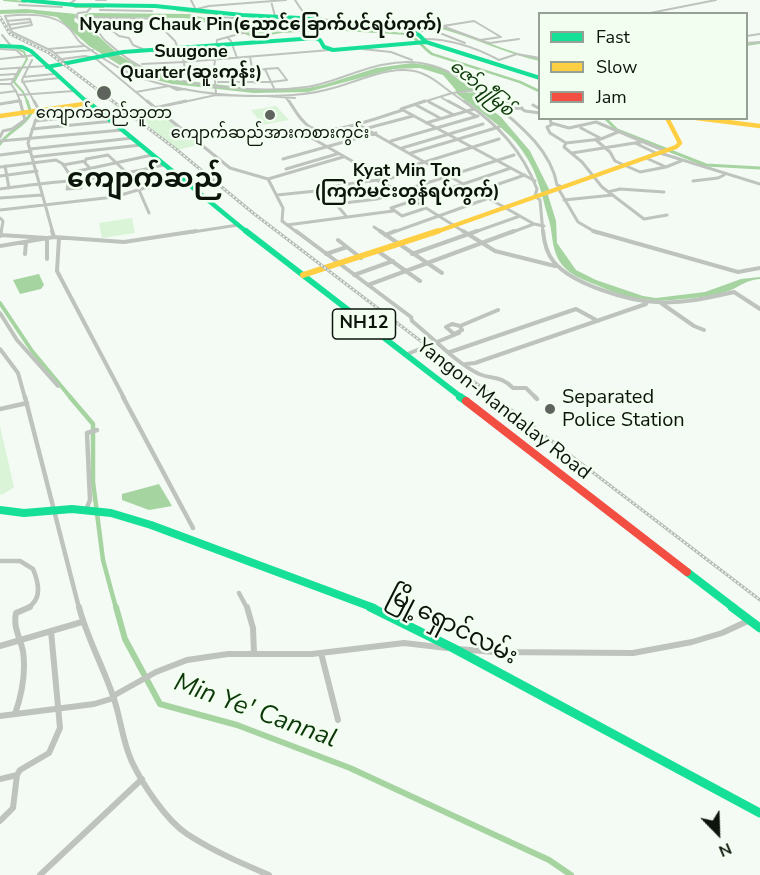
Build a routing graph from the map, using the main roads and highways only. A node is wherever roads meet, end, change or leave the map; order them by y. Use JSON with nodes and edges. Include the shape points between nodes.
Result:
{"nodes":[{"id":1,"x":126,"y":0,"type":"edge"},
{"id":2,"x":21,"y":2,"type":"edge"},
{"id":3,"x":61,"y":4,"type":"edge"},
{"id":4,"x":117,"y":5,"type":"junction"},
{"id":5,"x":94,"y":6,"type":"edge"},
{"id":6,"x":421,"y":41,"type":"junction"},
{"id":7,"x":0,"y":47,"type":"edge"},
{"id":8,"x":46,"y":67,"type":"junction"},
{"id":9,"x":538,"y":77,"type":"edge"},
{"id":10,"x":91,"y":103,"type":"junction"},
{"id":11,"x":0,"y":116,"type":"edge"},
{"id":12,"x":668,"y":120,"type":"edge"},
{"id":13,"x":712,"y":120,"type":"edge"},
{"id":14,"x":760,"y":126,"type":"edge"},
{"id":15,"x":303,"y":275,"type":"junction"},
{"id":16,"x":0,"y":510,"type":"edge"},
{"id":17,"x":748,"y":621,"type":"junction"},
{"id":18,"x":760,"y":628,"type":"edge"},
{"id":19,"x":760,"y":635,"type":"edge"},
{"id":20,"x":760,"y":813,"type":"edge"}],
"edges":[{"from":1,"to":4,"type":"main road"},
{"from":2,"to":3,"type":"main road"},
{"from":3,"to":5,"type":"main road"},
{"from":4,"to":5,"type":"main road"},
{"from":4,"to":6,"type":"main road","via":[[307,18],[331,27],[398,28],[413,32]]},
{"from":6,"to":8,"type":"main road","via":[[330,50],[315,38],[229,40],[65,61]]},
{"from":6,"to":9,"type":"main road"},
{"from":7,"to":8,"type":"main road","name":"Yangon-Mandalay Road","number":"NH12","via":[[27,49],[30,57]]},
{"from":8,"to":10,"type":"main road","name":"Yangon-Mandalay Road","number":"NH12"},
{"from":10,"to":11,"type":"main road"},
{"from":10,"to":15,"type":"main road","name":"Yangon-Mandalay Road","number":"NH12"},
{"from":12,"to":15,"type":"main road","via":[[680,143],[665,151]]},
{"from":13,"to":14,"type":"main road"},
{"from":15,"to":17,"type":"main road","name":"Yangon-Mandalay Road","number":"NH12"},
{"from":16,"to":20,"type":"main road","name":"မြို့ရှောင်လမ်း","via":[[111,513],[327,589],[453,648]]},
{"from":17,"to":18,"type":"main road","number":"NH12"},
{"from":17,"to":19,"type":"main road","number":"NH12"}]}
